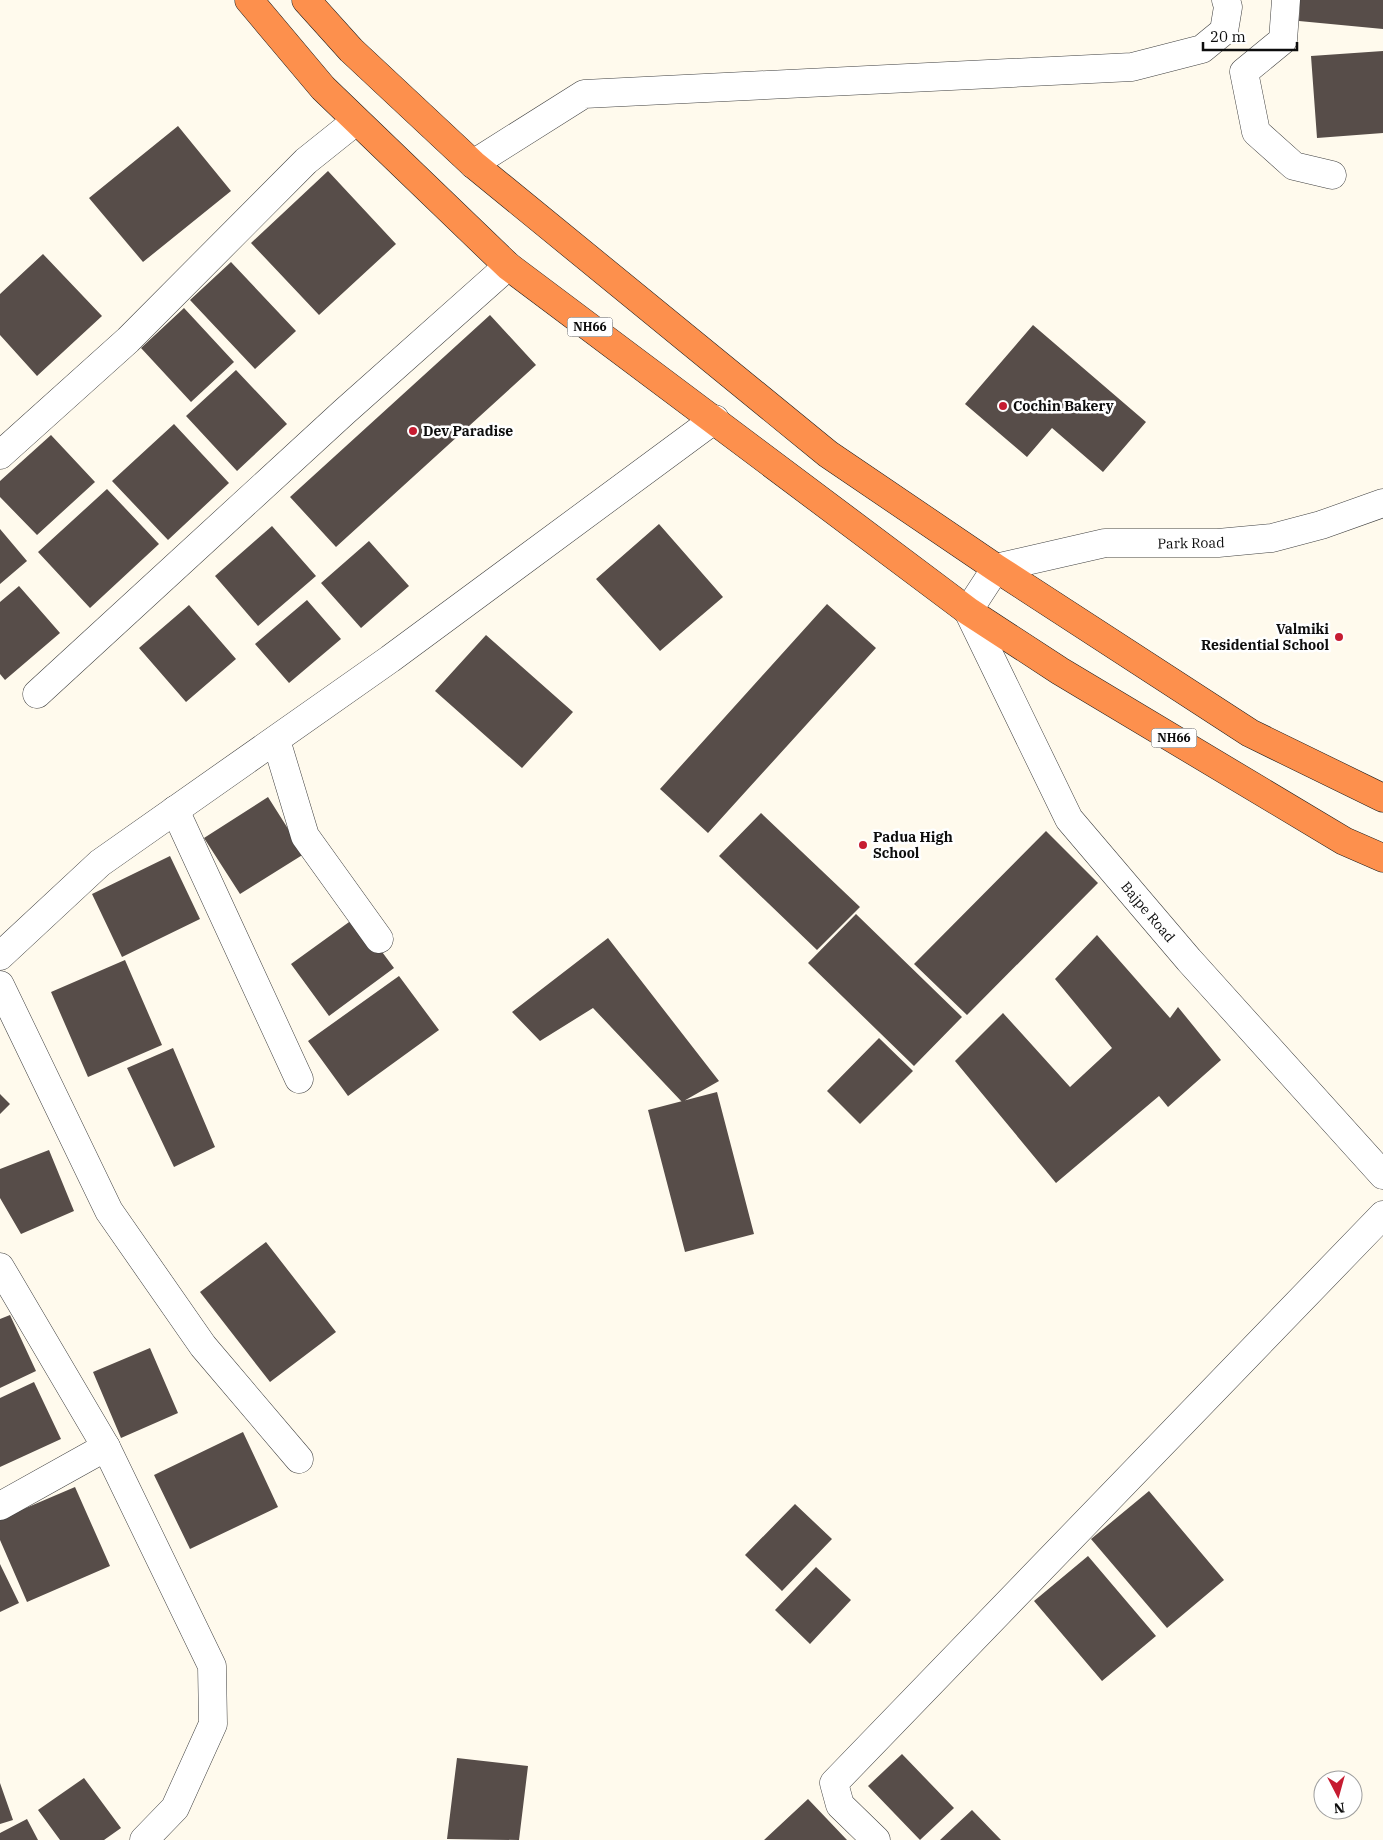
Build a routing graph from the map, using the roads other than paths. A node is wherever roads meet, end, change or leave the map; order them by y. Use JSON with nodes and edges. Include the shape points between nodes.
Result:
{"nodes":[{"id":1,"x":248,"y":0,"type":"edge"},
{"id":2,"x":306,"y":0,"type":"edge"},
{"id":3,"x":1226,"y":0,"type":"edge"},
{"id":4,"x":1286,"y":0,"type":"edge"},
{"id":5,"x":356,"y":121,"type":"junction"},
{"id":6,"x":473,"y":164,"type":"junction"},
{"id":7,"x":1332,"y":175,"type":"dead end"},
{"id":8,"x":508,"y":266,"type":"junction"},
{"id":9,"x":714,"y":419,"type":"junction"},
{"id":10,"x":0,"y":455,"type":"edge"},
{"id":11,"x":1383,"y":503,"type":"edge"},
{"id":12,"x":996,"y":568,"type":"junction"},
{"id":13,"x":968,"y":611,"type":"junction"},
{"id":14,"x":37,"y":694,"type":"dead end"},
{"id":15,"x":276,"y":740,"type":"junction"},
{"id":16,"x":1383,"y":798,"type":"edge"},
{"id":17,"x":175,"y":810,"type":"junction"},
{"id":18,"x":1383,"y":858,"type":"edge"},
{"id":19,"x":379,"y":940,"type":"dead end"},
{"id":20,"x":0,"y":956,"type":"edge"},
{"id":21,"x":0,"y":985,"type":"edge"},
{"id":22,"x":299,"y":1079,"type":"dead end"},
{"id":23,"x":1383,"y":1175,"type":"edge"},
{"id":24,"x":1383,"y":1215,"type":"edge"},
{"id":25,"x":0,"y":1267,"type":"edge"},
{"id":26,"x":7,"y":1296,"type":"edge"},
{"id":27,"x":106,"y":1447,"type":"junction"},
{"id":28,"x":299,"y":1459,"type":"dead end"},
{"id":29,"x":0,"y":1506,"type":"edge"},
{"id":30,"x":144,"y":1840,"type":"edge"},
{"id":31,"x":876,"y":1840,"type":"edge"}],
"edges":[{"from":1,"to":5,"type":"highway","number":"NH66","via":[[323,88]]},
{"from":2,"to":6,"type":"highway","via":[[351,50]]},
{"from":3,"to":6,"type":"street","via":[[1224,31],[1202,49],[1132,67],[584,94]]},
{"from":4,"to":7,"type":"street","via":[[1283,40],[1244,72],[1256,132],[1294,166]]},
{"from":5,"to":8,"type":"highway","number":"NH66"},
{"from":5,"to":10,"type":"street","via":[[306,161],[128,340]]},
{"from":6,"to":12,"type":"highway","via":[[828,454]]},
{"from":8,"to":9,"type":"highway","number":"NH66"},
{"from":8,"to":14,"type":"street"},
{"from":9,"to":13,"type":"highway","number":"NH66"},
{"from":9,"to":15,"type":"street"},
{"from":11,"to":12,"type":"street","name":"Park Road","via":[[1272,538],[1218,543],[1105,543]]},
{"from":12,"to":13,"type":"street"},
{"from":12,"to":16,"type":"highway","via":[[1250,733]]},
{"from":13,"to":18,"type":"highway","number":"NH66","via":[[1060,671],[1344,841]]},
{"from":13,"to":23,"type":"street","name":"Bajpe Road","via":[[1069,819],[1189,960]]},
{"from":15,"to":17,"type":"street"},
{"from":15,"to":19,"type":"street","via":[[305,836]]},
{"from":17,"to":20,"type":"street","via":[[100,863]]},
{"from":17,"to":22,"type":"street"},
{"from":21,"to":28,"type":"street","via":[[109,1211],[203,1346]]},
{"from":24,"to":31,"type":"street","via":[[834,1783],[840,1805]]},
{"from":25,"to":26,"type":"street"},
{"from":26,"to":27,"type":"street"},
{"from":27,"to":29,"type":"street"},
{"from":27,"to":30,"type":"street","via":[[212,1666],[213,1724],[175,1808]]}]}
